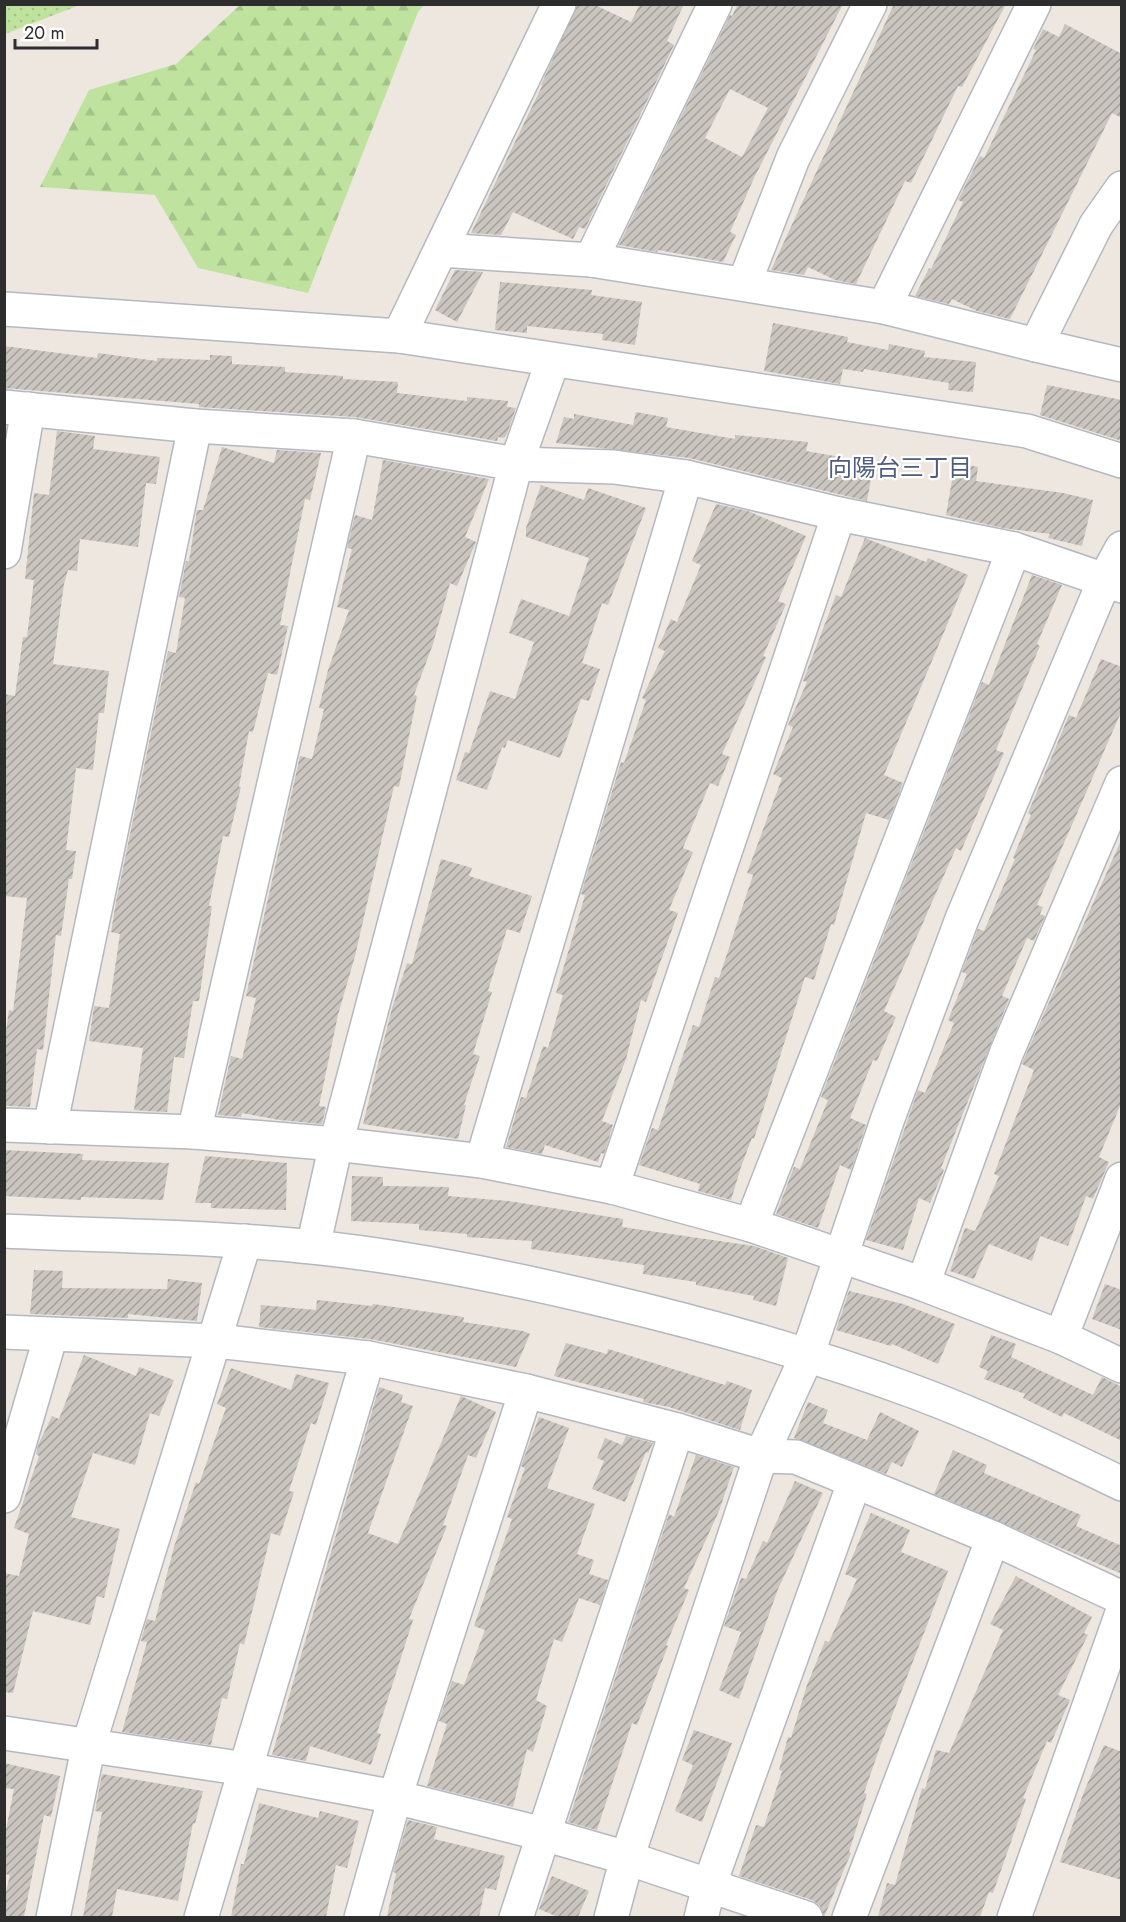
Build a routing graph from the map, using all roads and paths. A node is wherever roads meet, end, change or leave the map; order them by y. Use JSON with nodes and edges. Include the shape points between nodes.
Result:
{"nodes":[{"id":1,"x":559,"y":4,"type":"edge"},
{"id":2,"x":715,"y":4,"type":"edge"},
{"id":3,"x":870,"y":4,"type":"edge"},
{"id":4,"x":1034,"y":4,"type":"edge"},
{"id":5,"x":1122,"y":188,"type":"edge"},
{"id":6,"x":441,"y":250,"type":"junction"},
{"id":7,"x":591,"y":260,"type":"junction"},
{"id":8,"x":744,"y":284,"type":"junction"},
{"id":9,"x":884,"y":307,"type":"junction"},
{"id":10,"x":4,"y":309,"type":"edge"},
{"id":11,"x":399,"y":336,"type":"junction"},
{"id":12,"x":1036,"y":345,"type":"junction"},
{"id":13,"x":553,"y":360,"type":"junction"},
{"id":14,"x":1122,"y":365,"type":"edge"},
{"id":15,"x":16,"y":408,"type":"edge"},
{"id":16,"x":195,"y":426,"type":"junction"},
{"id":17,"x":354,"y":436,"type":"junction"},
{"id":18,"x":1122,"y":460,"type":"edge"},
{"id":19,"x":516,"y":464,"type":"junction"},
{"id":20,"x":686,"y":477,"type":"junction"},
{"id":21,"x":839,"y":514,"type":"junction"},
{"id":22,"x":1122,"y":548,"type":"edge"},
{"id":23,"x":1014,"y":549,"type":"junction"},
{"id":24,"x":4,"y":552,"type":"edge"},
{"id":25,"x":1113,"y":582,"type":"edge"},
{"id":26,"x":1122,"y":783,"type":"edge"},
{"id":27,"x":4,"y":1125,"type":"edge"},
{"id":28,"x":50,"y":1127,"type":"junction"},
{"id":29,"x":194,"y":1132,"type":"junction"},
{"id":30,"x":336,"y":1144,"type":"junction"},
{"id":31,"x":482,"y":1161,"type":"junction"},
{"id":32,"x":1122,"y":1179,"type":"edge"},
{"id":33,"x":612,"y":1187,"type":"junction"},
{"id":34,"x":752,"y":1225,"type":"junction"},
{"id":35,"x":4,"y":1231,"type":"edge"},
{"id":36,"x":245,"y":1241,"type":"junction"},
{"id":37,"x":313,"y":1247,"type":"junction"},
{"id":38,"x":841,"y":1258,"type":"junction"},
{"id":39,"x":923,"y":1284,"type":"junction"},
{"id":40,"x":4,"y":1332,"type":"edge"},
{"id":41,"x":51,"y":1335,"type":"junction"},
{"id":42,"x":1061,"y":1337,"type":"junction"},
{"id":43,"x":216,"y":1341,"type":"junction"},
{"id":44,"x":807,"y":1356,"type":"junction"},
{"id":45,"x":368,"y":1358,"type":"junction"},
{"id":46,"x":1122,"y":1366,"type":"edge"},
{"id":47,"x":526,"y":1391,"type":"junction"},
{"id":48,"x":677,"y":1430,"type":"junction"},
{"id":49,"x":761,"y":1456,"type":"junction"},
{"id":50,"x":854,"y":1483,"type":"junction"},
{"id":51,"x":1122,"y":1484,"type":"edge"},
{"id":52,"x":4,"y":1496,"type":"edge"},
{"id":53,"x":993,"y":1538,"type":"junction"},
{"id":54,"x":1122,"y":1598,"type":"edge"},
{"id":55,"x":1122,"y":1612,"type":"edge"},
{"id":56,"x":4,"y":1733,"type":"edge"},
{"id":57,"x":89,"y":1744,"type":"junction"},
{"id":58,"x":246,"y":1769,"type":"junction"},
{"id":59,"x":395,"y":1797,"type":"junction"},
{"id":60,"x":543,"y":1834,"type":"junction"},
{"id":61,"x":627,"y":1858,"type":"junction"},
{"id":62,"x":709,"y":1886,"type":"junction"},
{"id":63,"x":53,"y":1917,"type":"edge"},
{"id":64,"x":201,"y":1917,"type":"edge"},
{"id":65,"x":362,"y":1917,"type":"edge"},
{"id":66,"x":516,"y":1917,"type":"edge"},
{"id":67,"x":610,"y":1917,"type":"edge"},
{"id":68,"x":701,"y":1917,"type":"edge"},
{"id":69,"x":806,"y":1917,"type":"edge"},
{"id":70,"x":849,"y":1917,"type":"edge"},
{"id":71,"x":1014,"y":1917,"type":"edge"}],
"edges":[{"from":1,"to":6,"type":"street"},
{"from":2,"to":7,"type":"street"},
{"from":3,"to":8,"type":"street","via":[[793,158]]},
{"from":4,"to":9,"type":"street"},
{"from":5,"to":12,"type":"street","via":[[1096,225]]},
{"from":6,"to":7,"type":"street"},
{"from":6,"to":11,"type":"street"},
{"from":7,"to":8,"type":"street"},
{"from":8,"to":9,"type":"street"},
{"from":9,"to":12,"type":"street"},
{"from":10,"to":11,"type":"street"},
{"from":11,"to":13,"type":"street"},
{"from":12,"to":14,"type":"street"},
{"from":13,"to":18,"type":"street","via":[[1027,431]]},
{"from":13,"to":19,"type":"street"},
{"from":15,"to":16,"type":"street"},
{"from":15,"to":24,"type":"street"},
{"from":16,"to":17,"type":"street"},
{"from":16,"to":28,"type":"street"},
{"from":17,"to":19,"type":"street"},
{"from":17,"to":29,"type":"street"},
{"from":19,"to":20,"type":"street","via":[[614,467]]},
{"from":19,"to":30,"type":"street"},
{"from":20,"to":21,"type":"street"},
{"from":20,"to":31,"type":"street"},
{"from":21,"to":23,"type":"street"},
{"from":21,"to":33,"type":"street"},
{"from":22,"to":25,"type":"street"},
{"from":23,"to":25,"type":"street"},
{"from":23,"to":34,"type":"street"},
{"from":25,"to":38,"type":"street","via":[[962,919]]},
{"from":26,"to":39,"type":"street","via":[[1006,1054]]},
{"from":27,"to":28,"type":"street"},
{"from":28,"to":29,"type":"street"},
{"from":29,"to":30,"type":"street"},
{"from":30,"to":31,"type":"street"},
{"from":30,"to":37,"type":"street"},
{"from":31,"to":33,"type":"street"},
{"from":32,"to":42,"type":"street"},
{"from":33,"to":34,"type":"street"},
{"from":34,"to":38,"type":"street"},
{"from":35,"to":36,"type":"street"},
{"from":36,"to":37,"type":"street"},
{"from":36,"to":43,"type":"street"},
{"from":37,"to":44,"type":"street","via":[[431,1263],[547,1287],[688,1320]]},
{"from":38,"to":39,"type":"street"},
{"from":38,"to":44,"type":"street"},
{"from":39,"to":42,"type":"street"},
{"from":40,"to":41,"type":"street"},
{"from":41,"to":43,"type":"street"},
{"from":41,"to":52,"type":"street"},
{"from":42,"to":46,"type":"street"},
{"from":43,"to":45,"type":"street"},
{"from":43,"to":57,"type":"street"},
{"from":44,"to":49,"type":"street"},
{"from":44,"to":51,"type":"street","via":[[916,1392]]},
{"from":45,"to":47,"type":"street"},
{"from":45,"to":58,"type":"street"},
{"from":47,"to":48,"type":"street"},
{"from":47,"to":59,"type":"street"},
{"from":48,"to":49,"type":"street"},
{"from":48,"to":60,"type":"street"},
{"from":49,"to":50,"type":"street","via":[[796,1457]]},
{"from":49,"to":61,"type":"street"},
{"from":50,"to":53,"type":"street"},
{"from":50,"to":62,"type":"street"},
{"from":53,"to":54,"type":"street"},
{"from":53,"to":70,"type":"street"},
{"from":55,"to":71,"type":"street"},
{"from":56,"to":57,"type":"street"},
{"from":57,"to":58,"type":"street"},
{"from":57,"to":63,"type":"street"},
{"from":58,"to":59,"type":"street"},
{"from":58,"to":64,"type":"street"},
{"from":59,"to":60,"type":"street"},
{"from":59,"to":65,"type":"street"},
{"from":60,"to":61,"type":"street"},
{"from":60,"to":66,"type":"street"},
{"from":61,"to":62,"type":"street"},
{"from":61,"to":67,"type":"street"},
{"from":62,"to":68,"type":"street"},
{"from":62,"to":69,"type":"street"}]}
